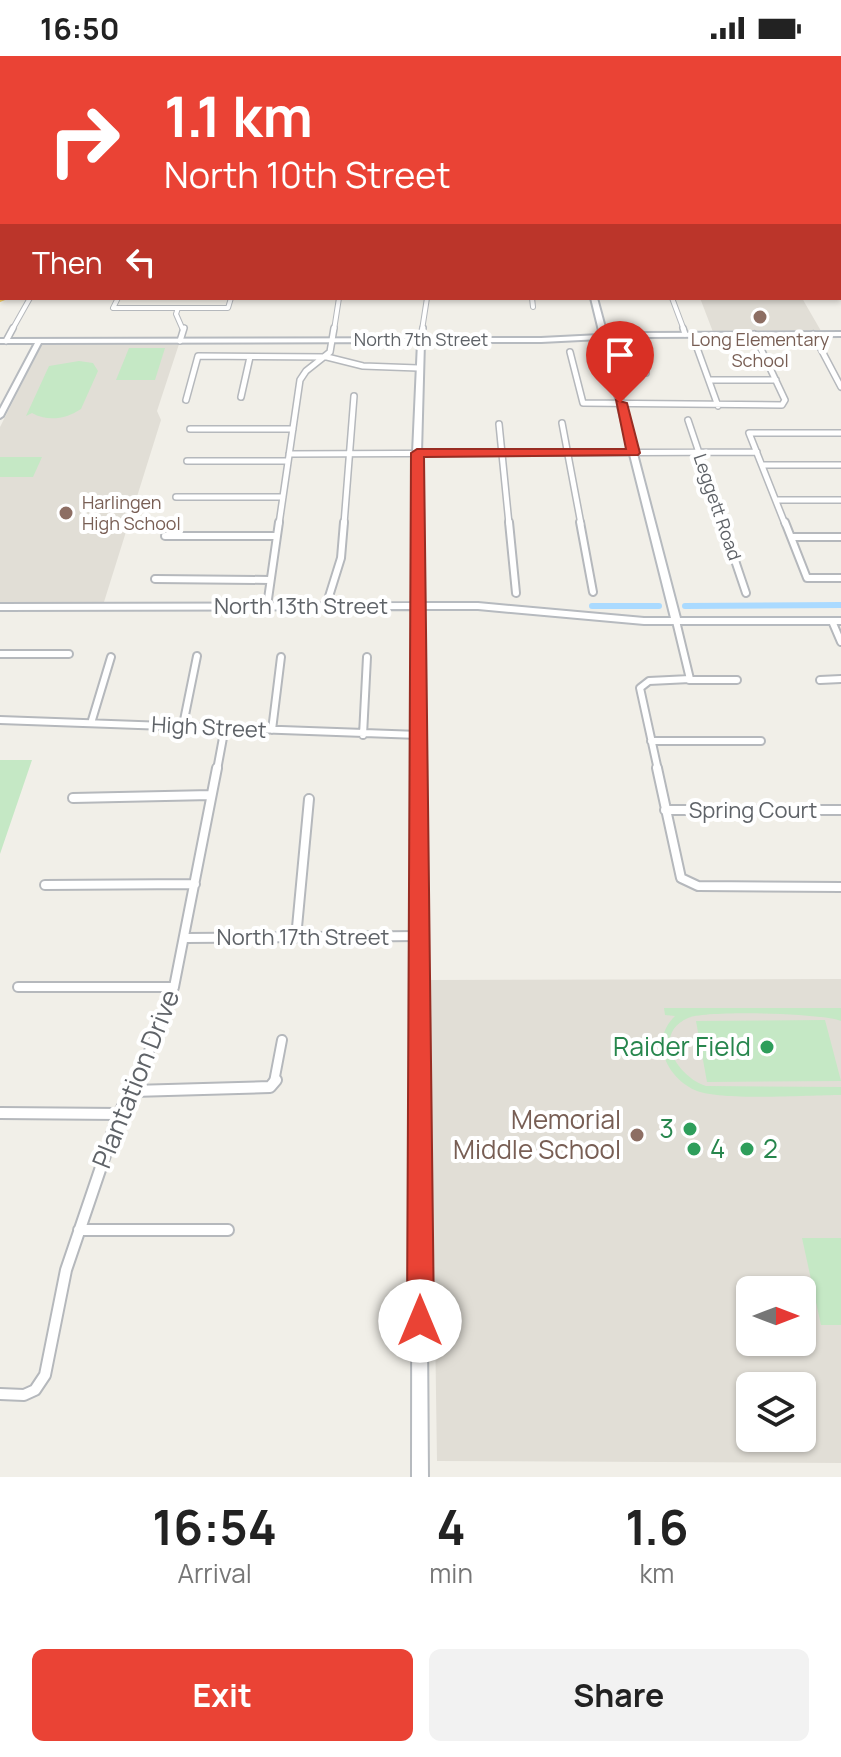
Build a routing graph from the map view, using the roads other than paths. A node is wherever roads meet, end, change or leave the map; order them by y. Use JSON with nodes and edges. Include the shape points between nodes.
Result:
{"nodes":[{"id":1,"x":29,"y":300,"type":"edge"},
{"id":2,"x":117,"y":300,"type":"edge"},
{"id":3,"x":174,"y":300,"type":"edge"},
{"id":4,"x":230,"y":300,"type":"edge"},
{"id":5,"x":339,"y":300,"type":"edge"},
{"id":6,"x":427,"y":300,"type":"edge"},
{"id":7,"x":532,"y":300,"type":"edge"},
{"id":8,"x":594,"y":300,"type":"edge"},
{"id":9,"x":673,"y":300,"type":"edge"},
{"id":10,"x":533,"y":307,"type":"dead end"},
{"id":11,"x":171,"y":308,"type":"junction"},
{"id":12,"x":178,"y":308,"type":"junction"},
{"id":13,"x":688,"y":334,"type":"junction"},
{"id":14,"x":754,"y":334,"type":"junction"},
{"id":15,"x":813,"y":334,"type":"junction"},
{"id":16,"x":841,"y":334,"type":"edge"},
{"id":17,"x":604,"y":338,"type":"junction"},
{"id":18,"x":334,"y":340,"type":"junction"},
{"id":19,"x":421,"y":340,"type":"junction"},
{"id":20,"x":3,"y":341,"type":"edge"},
{"id":21,"x":39,"y":341,"type":"junction"},
{"id":22,"x":180,"y":341,"type":"junction"},
{"id":23,"x":570,"y":352,"type":"dead end"},
{"id":24,"x":640,"y":353,"type":"dead end"},
{"id":25,"x":250,"y":357,"type":"junction"},
{"id":26,"x":327,"y":357,"type":"junction"},
{"id":27,"x":384,"y":357,"type":"dead end"},
{"id":28,"x":383,"y":368,"type":"junction"},
{"id":29,"x":418,"y":368,"type":"junction"},
{"id":30,"x":613,"y":373,"type":"junction"},
{"id":31,"x":710,"y":380,"type":"junction"},
{"id":32,"x":776,"y":380,"type":"junction"},
{"id":33,"x":841,"y":387,"type":"edge"},
{"id":34,"x":354,"y":396,"type":"dead end"},
{"id":35,"x":241,"y":397,"type":"dead end"},
{"id":36,"x":186,"y":400,"type":"dead end"},
{"id":37,"x":620,"y":403,"type":"junction"},
{"id":38,"x":718,"y":406,"type":"junction"},
{"id":39,"x":0,"y":416,"type":"edge"},
{"id":40,"x":688,"y":420,"type":"dead end"},
{"id":41,"x":562,"y":423,"type":"dead end"},
{"id":42,"x":499,"y":424,"type":"dead end"},
{"id":43,"x":190,"y":429,"type":"dead end"},
{"id":44,"x":293,"y":429,"type":"junction"},
{"id":45,"x":841,"y":433,"type":"edge"},
{"id":46,"x":757,"y":452,"type":"junction"},
{"id":47,"x":349,"y":453,"type":"junction"},
{"id":48,"x":417,"y":453,"type":"junction"},
{"id":49,"x":502,"y":453,"type":"junction"},
{"id":50,"x":568,"y":453,"type":"junction"},
{"id":51,"x":633,"y":453,"type":"junction"},
{"id":52,"x":699,"y":453,"type":"junction"},
{"id":53,"x":288,"y":457,"type":"junction"},
{"id":54,"x":187,"y":461,"type":"dead end"},
{"id":55,"x":762,"y":465,"type":"junction"},
{"id":56,"x":841,"y":465,"type":"edge"},
{"id":57,"x":176,"y":497,"type":"dead end"},
{"id":58,"x":283,"y":497,"type":"junction"},
{"id":59,"x":777,"y":500,"type":"junction"},
{"id":60,"x":841,"y":500,"type":"edge"},
{"id":61,"x":165,"y":536,"type":"dead end"},
{"id":62,"x":276,"y":536,"type":"junction"},
{"id":63,"x":791,"y":537,"type":"junction"},
{"id":64,"x":841,"y":537,"type":"edge"},
{"id":65,"x":841,"y":578,"type":"edge"},
{"id":66,"x":155,"y":579,"type":"dead end"},
{"id":67,"x":270,"y":580,"type":"junction"},
{"id":68,"x":593,"y":592,"type":"dead end"},
{"id":69,"x":516,"y":593,"type":"dead end"},
{"id":70,"x":746,"y":593,"type":"dead end"},
{"id":71,"x":267,"y":606,"type":"junction"},
{"id":72,"x":326,"y":606,"type":"junction"},
{"id":73,"x":418,"y":606,"type":"junction"},
{"id":74,"x":0,"y":607,"type":"edge"},
{"id":75,"x":676,"y":621,"type":"junction"},
{"id":76,"x":837,"y":621,"type":"edge"},
{"id":77,"x":841,"y":642,"type":"edge"},
{"id":78,"x":0,"y":654,"type":"edge"},
{"id":79,"x":69,"y":654,"type":"dead end"},
{"id":80,"x":197,"y":656,"type":"dead end"},
{"id":81,"x":111,"y":657,"type":"dead end"},
{"id":82,"x":281,"y":657,"type":"dead end"},
{"id":83,"x":367,"y":657,"type":"dead end"},
{"id":84,"x":841,"y":679,"type":"edge"},
{"id":85,"x":689,"y":680,"type":"junction"},
{"id":86,"x":737,"y":680,"type":"dead end"},
{"id":87,"x":820,"y":680,"type":"dead end"},
{"id":88,"x":0,"y":720,"type":"edge"},
{"id":89,"x":92,"y":720,"type":"junction"},
{"id":90,"x":183,"y":725,"type":"junction"},
{"id":91,"x":225,"y":727,"type":"junction"},
{"id":92,"x":272,"y":730,"type":"junction"},
{"id":93,"x":363,"y":735,"type":"junction"},
{"id":94,"x":419,"y":735,"type":"junction"},
{"id":95,"x":651,"y":741,"type":"junction"},
{"id":96,"x":761,"y":741,"type":"dead end"},
{"id":97,"x":211,"y":795,"type":"junction"},
{"id":98,"x":73,"y":798,"type":"dead end"},
{"id":99,"x":309,"y":799,"type":"dead end"},
{"id":100,"x":665,"y":810,"type":"junction"},
{"id":101,"x":841,"y":810,"type":"edge"},
{"id":102,"x":195,"y":884,"type":"junction"},
{"id":103,"x":45,"y":885,"type":"dead end"},
{"id":104,"x":841,"y":887,"type":"edge"},
{"id":105,"x":419,"y":936,"type":"junction"},
{"id":106,"x":186,"y":938,"type":"junction"},
{"id":107,"x":296,"y":938,"type":"junction"},
{"id":108,"x":18,"y":987,"type":"dead end"},
{"id":109,"x":174,"y":987,"type":"junction"},
{"id":110,"x":282,"y":1040,"type":"dead end"},
{"id":111,"x":133,"y":1091,"type":"junction"},
{"id":112,"x":0,"y":1113,"type":"edge"},
{"id":113,"x":119,"y":1114,"type":"junction"},
{"id":114,"x":79,"y":1230,"type":"junction"},
{"id":115,"x":228,"y":1230,"type":"dead end"},
{"id":116,"x":0,"y":1394,"type":"edge"},
{"id":117,"x":420,"y":1477,"type":"edge"}],
"edges":[{"from":1,"to":20,"type":"street"},
{"from":2,"to":11,"type":"street","via":[[113,308]]},
{"from":3,"to":11,"type":"street"},
{"from":4,"to":12,"type":"street","via":[[228,308]]},
{"from":5,"to":18,"type":"street"},
{"from":6,"to":19,"type":"street"},
{"from":7,"to":10,"type":"street"},
{"from":8,"to":17,"type":"street"},
{"from":9,"to":13,"type":"street"},
{"from":11,"to":12,"type":"street"},
{"from":12,"to":22,"type":"street","via":[[184,327]]},
{"from":13,"to":14,"type":"street","name":"North 7th Street"},
{"from":13,"to":17,"type":"street","name":"North 7th Street"},
{"from":13,"to":31,"type":"street"},
{"from":14,"to":15,"type":"street","name":"North 7th Street"},
{"from":14,"to":32,"type":"street"},
{"from":15,"to":16,"type":"street","name":"North 7th Street"},
{"from":15,"to":33,"type":"street"},
{"from":17,"to":19,"type":"street","name":"North 7th Street"},
{"from":17,"to":30,"type":"street"},
{"from":18,"to":19,"type":"street","name":"North 7th Street"},
{"from":18,"to":22,"type":"street","name":"North 7th Street"},
{"from":18,"to":26,"type":"street"},
{"from":19,"to":29,"type":"street"},
{"from":20,"to":21,"type":"street","name":"North 7th Street"},
{"from":21,"to":22,"type":"street","name":"North 7th Street"},
{"from":21,"to":39,"type":"street"},
{"from":23,"to":37,"type":"street","via":[[581,402]]},
{"from":24,"to":30,"type":"street","via":[[646,373]]},
{"from":25,"to":26,"type":"street"},
{"from":25,"to":35,"type":"street"},
{"from":25,"to":36,"type":"street","via":[[198,356]]},
{"from":26,"to":28,"type":"street"},
{"from":26,"to":44,"type":"street","via":[[300,380]]},
{"from":27,"to":28,"type":"street"},
{"from":28,"to":29,"type":"street"},
{"from":29,"to":48,"type":"street"},
{"from":30,"to":37,"type":"street"},
{"from":31,"to":32,"type":"street"},
{"from":31,"to":38,"type":"street"},
{"from":32,"to":38,"type":"street","via":[[784,403]]},
{"from":34,"to":47,"type":"street"},
{"from":37,"to":38,"type":"street"},
{"from":37,"to":51,"type":"street"},
{"from":40,"to":52,"type":"street","name":"Leggett Road"},
{"from":41,"to":50,"type":"street"},
{"from":42,"to":49,"type":"street"},
{"from":43,"to":44,"type":"street"},
{"from":44,"to":53,"type":"street"},
{"from":45,"to":46,"type":"street","via":[[749,433]]},
{"from":46,"to":52,"type":"street"},
{"from":46,"to":55,"type":"street"},
{"from":47,"to":48,"type":"street"},
{"from":47,"to":53,"type":"street"},
{"from":47,"to":72,"type":"street","via":[[341,558]]},
{"from":48,"to":49,"type":"street"},
{"from":48,"to":73,"type":"street"},
{"from":49,"to":50,"type":"street"},
{"from":49,"to":69,"type":"street"},
{"from":50,"to":51,"type":"street"},
{"from":50,"to":68,"type":"street"},
{"from":51,"to":52,"type":"street"},
{"from":51,"to":75,"type":"street"},
{"from":52,"to":70,"type":"street","name":"Leggett Road"},
{"from":53,"to":54,"type":"street"},
{"from":53,"to":58,"type":"street"},
{"from":55,"to":56,"type":"street"},
{"from":55,"to":59,"type":"street"},
{"from":57,"to":58,"type":"street"},
{"from":58,"to":62,"type":"street"},
{"from":59,"to":60,"type":"street"},
{"from":59,"to":63,"type":"street"},
{"from":61,"to":62,"type":"street"},
{"from":62,"to":67,"type":"street"},
{"from":63,"to":64,"type":"street"},
{"from":63,"to":65,"type":"street","via":[[807,578]]},
{"from":66,"to":67,"type":"street"},
{"from":67,"to":71,"type":"street"},
{"from":71,"to":72,"type":"street","name":"North 13th Street"},
{"from":71,"to":74,"type":"street","name":"North 13th Street"},
{"from":72,"to":73,"type":"street","name":"North 13th Street"},
{"from":73,"to":75,"type":"street","name":"North 13th Street"},
{"from":73,"to":94,"type":"street"},
{"from":75,"to":76,"type":"street","name":"North 13th Street"},
{"from":75,"to":85,"type":"street"},
{"from":76,"to":77,"type":"street"},
{"from":78,"to":79,"type":"street"},
{"from":80,"to":90,"type":"street"},
{"from":81,"to":89,"type":"street"},
{"from":82,"to":92,"type":"street"},
{"from":83,"to":93,"type":"street"},
{"from":84,"to":87,"type":"street"},
{"from":85,"to":86,"type":"street"},
{"from":85,"to":95,"type":"street","via":[[642,685]]},
{"from":88,"to":89,"type":"street","name":"High Street"},
{"from":89,"to":90,"type":"street","name":"High Street"},
{"from":90,"to":91,"type":"street","name":"High Street"},
{"from":91,"to":92,"type":"street","name":"High Street"},
{"from":91,"to":97,"type":"street","name":"Plantation Drive"},
{"from":92,"to":93,"type":"street","name":"High Street"},
{"from":93,"to":94,"type":"street","name":"High Street"},
{"from":94,"to":105,"type":"street"},
{"from":95,"to":96,"type":"street"},
{"from":95,"to":100,"type":"street"},
{"from":97,"to":98,"type":"street"},
{"from":97,"to":102,"type":"street","name":"Plantation Drive"},
{"from":99,"to":107,"type":"street"},
{"from":100,"to":101,"type":"street","name":"Spring Court"},
{"from":100,"to":104,"type":"street","via":[[678,873],[691,885]]},
{"from":102,"to":103,"type":"street"},
{"from":102,"to":106,"type":"street","name":"Plantation Drive"},
{"from":105,"to":107,"type":"street","name":"North 17th Street"},
{"from":105,"to":117,"type":"street"},
{"from":106,"to":107,"type":"street","name":"North 17th Street"},
{"from":106,"to":109,"type":"street","name":"Plantation Drive"},
{"from":108,"to":109,"type":"street"},
{"from":109,"to":111,"type":"street","name":"Plantation Drive"},
{"from":110,"to":111,"type":"street","via":[[277,1079],[270,1087]]},
{"from":111,"to":113,"type":"street","name":"Plantation Drive"},
{"from":112,"to":113,"type":"street"},
{"from":113,"to":114,"type":"street","name":"Plantation Drive"},
{"from":114,"to":115,"type":"street"},
{"from":114,"to":116,"type":"street","name":"Plantation Drive","via":[[45,1375],[24,1395]]}]}
